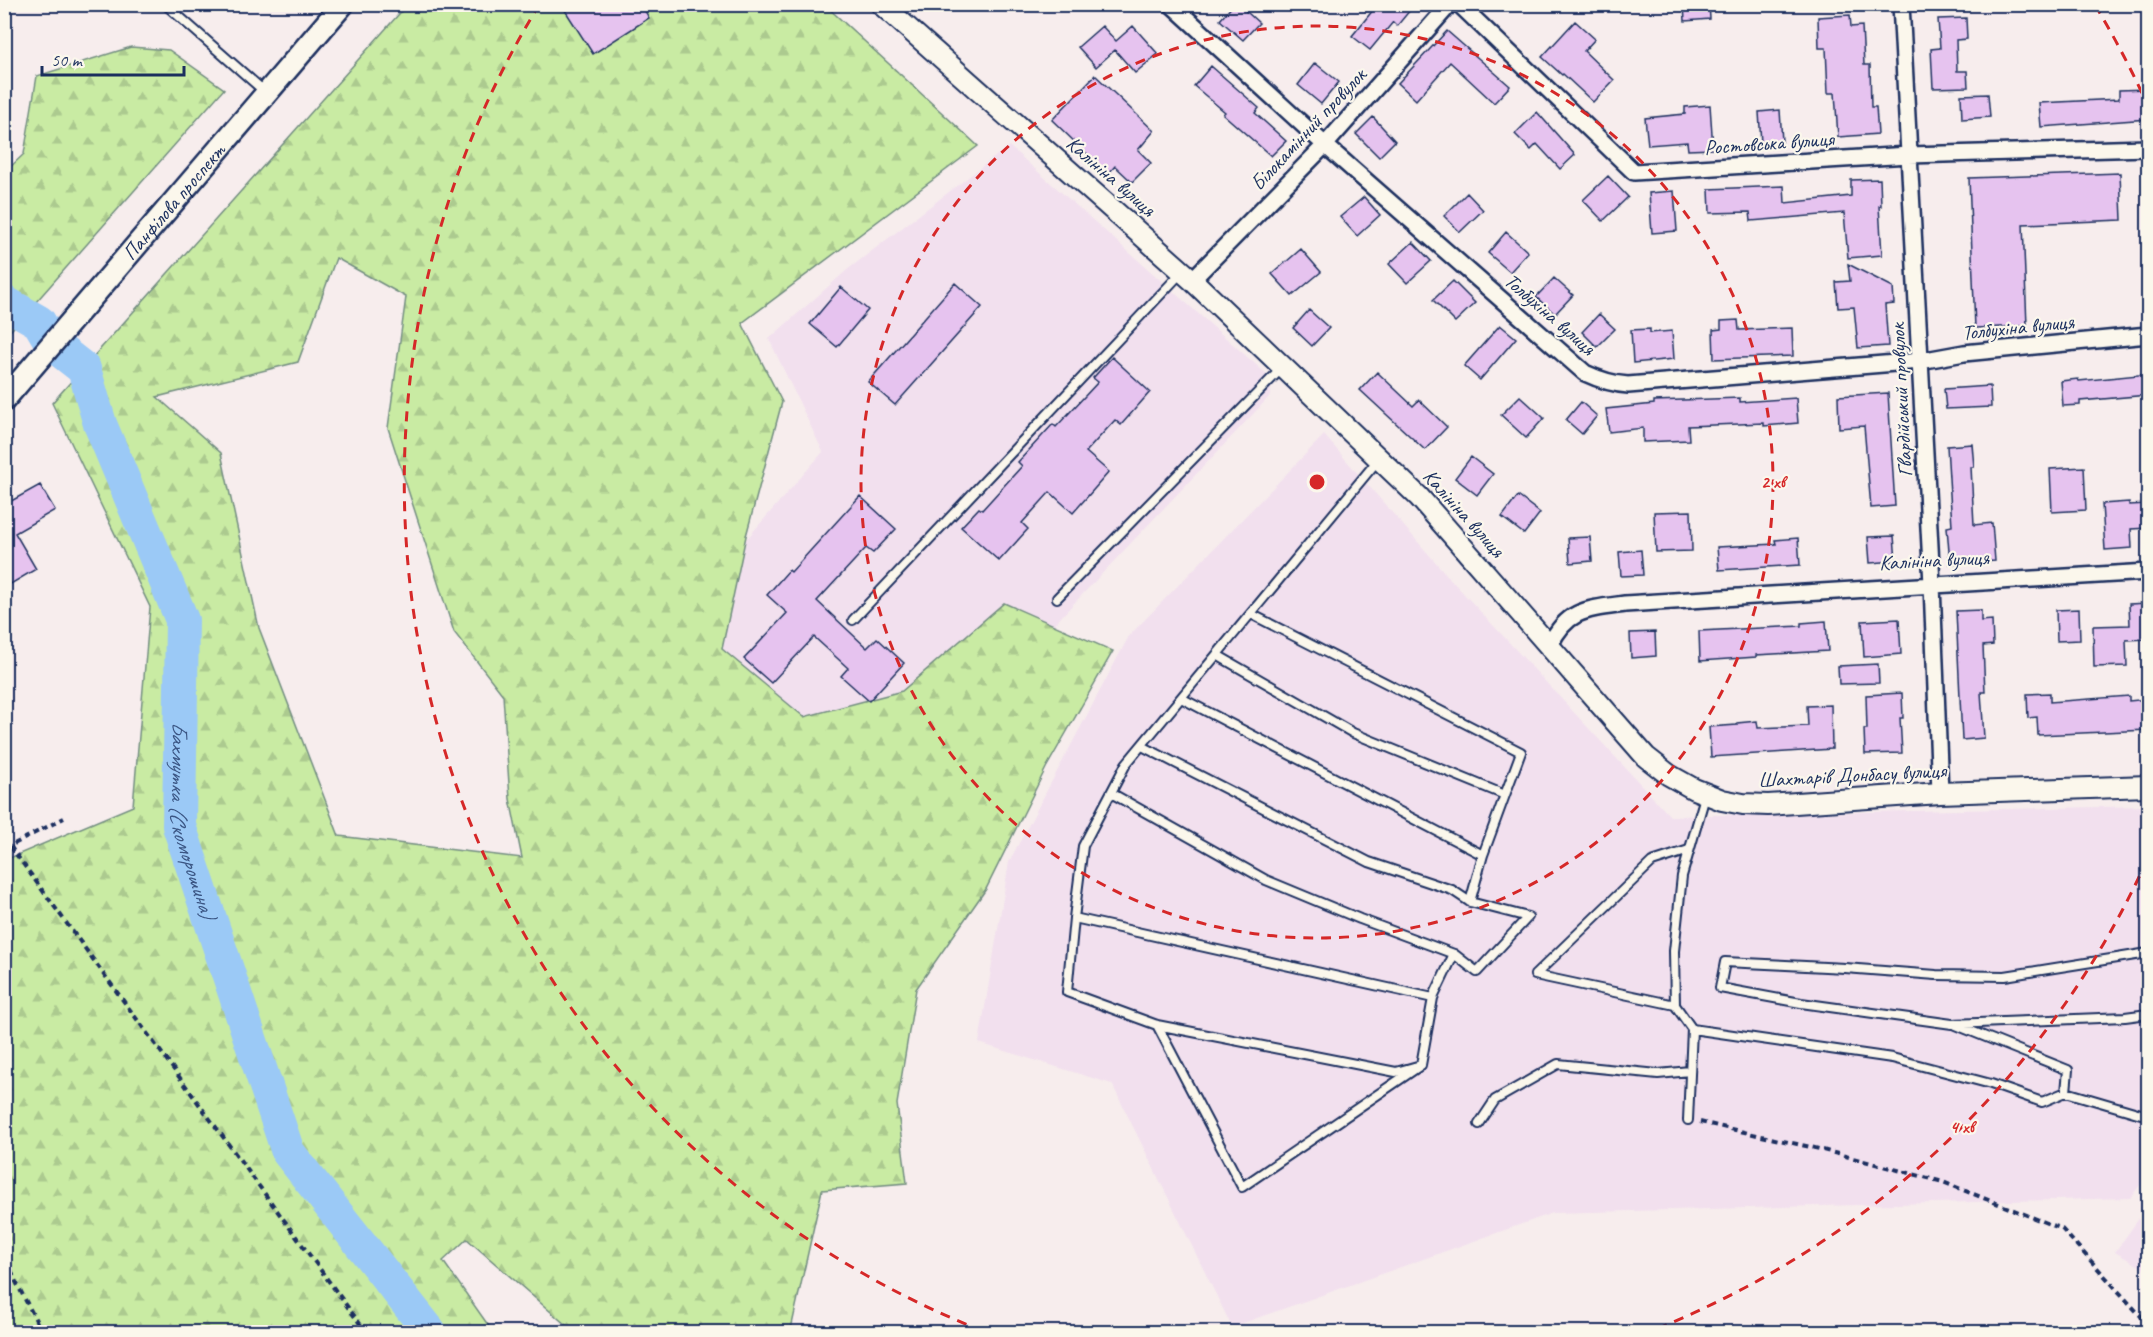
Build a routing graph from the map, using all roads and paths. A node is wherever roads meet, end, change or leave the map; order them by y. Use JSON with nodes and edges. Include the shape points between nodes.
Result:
{"nodes":[{"id":1,"x":165,"y":4,"type":"edge"},
{"id":2,"x":343,"y":4,"type":"edge"},
{"id":3,"x":1171,"y":4,"type":"edge"},
{"id":4,"x":1450,"y":4,"type":"edge"},
{"id":5,"x":1459,"y":4,"type":"edge"},
{"id":6,"x":1901,"y":4,"type":"edge"},
{"id":7,"x":889,"y":7,"type":"edge"},
{"id":8,"x":266,"y":93,"type":"junction"},
{"id":9,"x":1325,"y":145,"type":"junction"},
{"id":10,"x":2148,"y":148,"type":"edge"},
{"id":11,"x":1909,"y":155,"type":"junction"},
{"id":12,"x":1187,"y":275,"type":"junction"},
{"id":13,"x":2148,"y":335,"type":"edge"},
{"id":14,"x":1920,"y":361,"type":"junction"},
{"id":15,"x":1283,"y":367,"type":"junction"},
{"id":16,"x":4,"y":400,"type":"edge"},
{"id":17,"x":1379,"y":458,"type":"junction"},
{"id":18,"x":2148,"y":572,"type":"edge"},
{"id":19,"x":1932,"y":584,"type":"junction"},
{"id":20,"x":1057,"y":598,"type":"dead end"},
{"id":21,"x":1251,"y":614,"type":"junction"},
{"id":22,"x":853,"y":620,"type":"dead end"},
{"id":23,"x":1550,"y":645,"type":"junction"},
{"id":24,"x":1217,"y":655,"type":"junction"},
{"id":25,"x":1181,"y":698,"type":"junction"},
{"id":26,"x":1142,"y":746,"type":"junction"},
{"id":27,"x":2148,"y":786,"type":"edge"},
{"id":28,"x":1111,"y":793,"type":"junction"},
{"id":29,"x":1706,"y":793,"type":"junction"},
{"id":30,"x":1940,"y":793,"type":"junction"},
{"id":31,"x":1504,"y":795,"type":"junction"},
{"id":32,"x":64,"y":818,"type":"dead end"},
{"id":33,"x":10,"y":846,"type":"junction"},
{"id":34,"x":4,"y":847,"type":"edge"},
{"id":35,"x":1689,"y":850,"type":"junction"},
{"id":36,"x":1483,"y":855,"type":"junction"},
{"id":37,"x":1470,"y":902,"type":"junction"},
{"id":38,"x":1074,"y":918,"type":"junction"},
{"id":39,"x":2148,"y":953,"type":"edge"},
{"id":40,"x":1454,"y":954,"type":"junction"},
{"id":41,"x":1433,"y":998,"type":"junction"},
{"id":42,"x":1675,"y":1005,"type":"junction"},
{"id":43,"x":2148,"y":1014,"type":"edge"},
{"id":44,"x":1952,"y":1024,"type":"junction"},
{"id":45,"x":1157,"y":1025,"type":"junction"},
{"id":46,"x":1692,"y":1029,"type":"junction"},
{"id":47,"x":1421,"y":1065,"type":"junction"},
{"id":48,"x":1690,"y":1071,"type":"junction"},
{"id":49,"x":2066,"y":1092,"type":"junction"},
{"id":50,"x":2141,"y":1114,"type":"dead end"},
{"id":51,"x":1688,"y":1119,"type":"joint"},
{"id":52,"x":1479,"y":1124,"type":"dead end"},
{"id":53,"x":4,"y":1251,"type":"edge"},
{"id":54,"x":2148,"y":1324,"type":"edge"},
{"id":55,"x":42,"y":1332,"type":"edge"},
{"id":56,"x":366,"y":1332,"type":"edge"}],
"edges":[{"from":1,"to":8,"type":"lane"},
{"from":2,"to":8,"type":"main road","name":"Панфілова проспект"},
{"from":3,"to":9,"type":"street","name":"Толбухіна вулиця"},
{"from":4,"to":9,"type":"street","name":"Білокамінний провулок"},
{"from":5,"to":11,"type":"street","name":"Ростовська вулиця","via":[[1634,172]]},
{"from":6,"to":11,"type":"street","name":"Гвардійський провулок"},
{"from":7,"to":12,"type":"street","name":"Калініна вулиця"},
{"from":8,"to":16,"type":"main road","name":"Панфілова проспект"},
{"from":9,"to":12,"type":"street","name":"Білокамінний провулок"},
{"from":9,"to":14,"type":"street","name":"Толбухіна вулиця","via":[[1585,373],[1599,380],[1628,385]]},
{"from":10,"to":11,"type":"street","name":"Ростовська вулиця"},
{"from":11,"to":14,"type":"street","name":"Гвардійський провулок"},
{"from":12,"to":15,"type":"street","name":"Калініна вулиця"},
{"from":12,"to":22,"type":"lane"},
{"from":13,"to":14,"type":"street","name":"Толбухіна вулиця"},
{"from":14,"to":19,"type":"street","name":"Гвардійський провулок"},
{"from":15,"to":17,"type":"street","name":"Калініна вулиця"},
{"from":15,"to":20,"type":"lane"},
{"from":17,"to":21,"type":"lane"},
{"from":17,"to":23,"type":"street","name":"Калініна вулиця","via":[[1419,497]]},
{"from":18,"to":19,"type":"street","name":"Калініна вулиця"},
{"from":19,"to":23,"type":"street","name":"Калініна вулиця","via":[[1590,609],[1572,616],[1558,629]]},
{"from":19,"to":30,"type":"street","name":"Гвардійський провулок"},
{"from":21,"to":24,"type":"lane"},
{"from":21,"to":31,"type":"lane","via":[[1521,752]]},
{"from":23,"to":29,"type":"street","name":"Шахтарів Донбасу вулиця","via":[[1646,757],[1669,775]]},
{"from":24,"to":25,"type":"lane"},
{"from":24,"to":31,"type":"lane","via":[[1353,733]]},
{"from":25,"to":26,"type":"lane"},
{"from":25,"to":36,"type":"lane"},
{"from":26,"to":28,"type":"lane","via":[[1126,764]]},
{"from":26,"to":37,"type":"lane","via":[[1369,862],[1452,890]]},
{"from":27,"to":30,"type":"street","name":"Шахтарів Донбасу вулиця"},
{"from":28,"to":38,"type":"lane","via":[[1083,846]]},
{"from":28,"to":40,"type":"lane","via":[[1266,880]]},
{"from":29,"to":30,"type":"street","name":"Шахтарів Донбасу вулиця","via":[[1743,804],[1768,805]]},
{"from":29,"to":35,"type":"lane"},
{"from":31,"to":36,"type":"lane"},
{"from":32,"to":33,"type":"path"},
{"from":33,"to":34,"type":"path"},
{"from":33,"to":56,"type":"path"},
{"from":35,"to":42,"type":"lane","via":[[1682,876],[1674,951]]},
{"from":35,"to":42,"type":"lane","via":[[1652,862],[1535,975]]},
{"from":36,"to":37,"type":"lane"},
{"from":37,"to":40,"type":"lane","via":[[1528,917],[1477,972]]},
{"from":38,"to":41,"type":"lane"},
{"from":38,"to":45,"type":"lane","via":[[1068,992]]},
{"from":39,"to":44,"type":"lane","via":[[2005,976],[1725,962],[1720,988]]},
{"from":40,"to":41,"type":"lane"},
{"from":41,"to":47,"type":"lane"},
{"from":42,"to":46,"type":"lane"},
{"from":43,"to":44,"type":"lane"},
{"from":44,"to":49,"type":"lane","via":[[2068,1070]]},
{"from":45,"to":47,"type":"lane","via":[[1396,1072]]},
{"from":45,"to":47,"type":"lane","via":[[1242,1187]]},
{"from":46,"to":48,"type":"lane"},
{"from":46,"to":49,"type":"lane","via":[[1892,1058],[2042,1102]]},
{"from":48,"to":51,"type":"lane"},
{"from":48,"to":52,"type":"lane","via":[[1658,1074],[1558,1064],[1495,1100]]},
{"from":49,"to":50,"type":"lane"},
{"from":51,"to":54,"type":"path","via":[[1943,1182],[2062,1229]]},
{"from":53,"to":55,"type":"path"}]}
